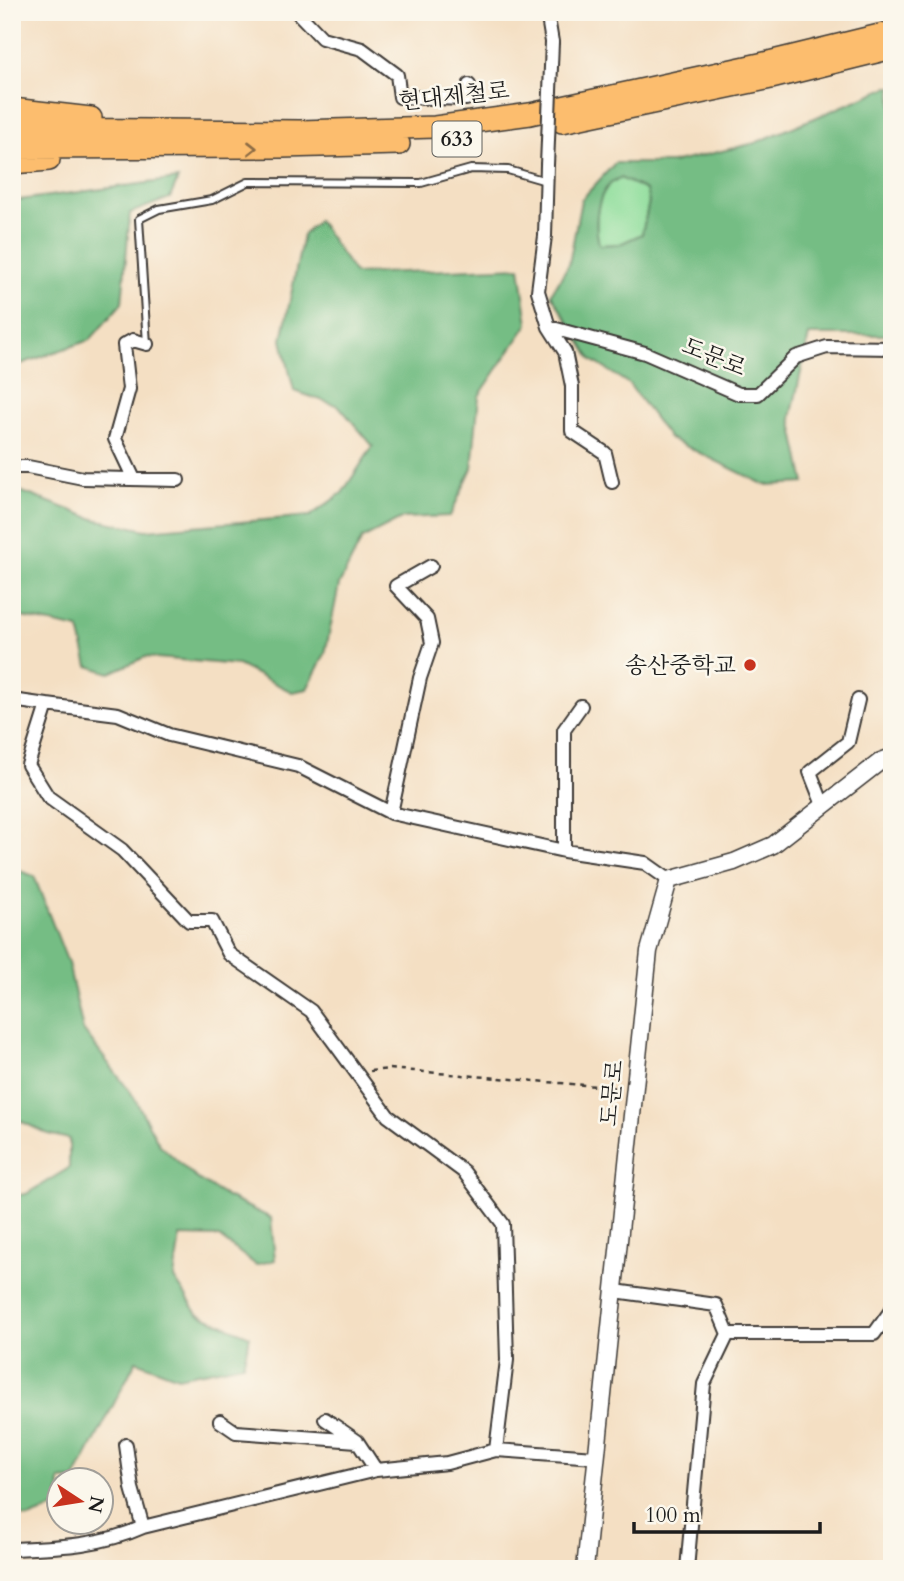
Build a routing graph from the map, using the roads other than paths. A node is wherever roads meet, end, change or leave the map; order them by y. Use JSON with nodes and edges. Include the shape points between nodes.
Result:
{"nodes":[{"id":1,"x":297,"y":12,"type":"edge"},
{"id":2,"x":547,"y":12,"type":"edge"},
{"id":3,"x":892,"y":32,"type":"edge"},
{"id":4,"x":892,"y":48,"type":"edge"},
{"id":5,"x":469,"y":86,"type":"dead end"},
{"id":6,"x":12,"y":109,"type":"edge"},
{"id":7,"x":12,"y":129,"type":"edge"},
{"id":8,"x":205,"y":139,"type":"junction"},
{"id":9,"x":12,"y":148,"type":"edge"},
{"id":10,"x":12,"y":163,"type":"edge"},
{"id":11,"x":546,"y":181,"type":"junction"},
{"id":12,"x":549,"y":327,"type":"junction"},
{"id":13,"x":146,"y":344,"type":"joint"},
{"id":14,"x":892,"y":348,"type":"edge"},
{"id":15,"x":12,"y":467,"type":"edge"},
{"id":16,"x":134,"y":479,"type":"junction"},
{"id":17,"x":178,"y":480,"type":"dead end"},
{"id":18,"x":612,"y":482,"type":"dead end"},
{"id":19,"x":431,"y":566,"type":"dead end"},
{"id":20,"x":12,"y":700,"type":"edge"},
{"id":21,"x":858,"y":700,"type":"dead end"},
{"id":22,"x":47,"y":705,"type":"junction"},
{"id":23,"x":581,"y":706,"type":"dead end"},
{"id":24,"x":892,"y":757,"type":"edge"},
{"id":25,"x":823,"y":805,"type":"junction"},
{"id":26,"x":391,"y":813,"type":"junction"},
{"id":27,"x":564,"y":851,"type":"junction"},
{"id":28,"x":669,"y":880,"type":"junction"},
{"id":29,"x":892,"y":1133,"type":"edge"},
{"id":30,"x":892,"y":1166,"type":"edge"},
{"id":31,"x":615,"y":1291,"type":"junction"},
{"id":32,"x":892,"y":1309,"type":"edge"},
{"id":33,"x":728,"y":1334,"type":"junction"},
{"id":34,"x":325,"y":1419,"type":"dead end"},
{"id":35,"x":220,"y":1421,"type":"dead end"},
{"id":36,"x":357,"y":1441,"type":"junction"},
{"id":37,"x":126,"y":1445,"type":"dead end"},
{"id":38,"x":496,"y":1450,"type":"junction"},
{"id":39,"x":595,"y":1457,"type":"junction"},
{"id":40,"x":376,"y":1470,"type":"junction"},
{"id":41,"x":143,"y":1527,"type":"junction"},
{"id":42,"x":12,"y":1549,"type":"edge"},
{"id":43,"x":585,"y":1569,"type":"edge"},
{"id":44,"x":687,"y":1569,"type":"edge"}],
"edges":[{"from":1,"to":5,"type":"street","via":[[322,38],[362,49],[397,75],[400,97],[466,99]]},
{"from":2,"to":11,"type":"street","bridge":true,"via":[[552,42]]},
{"from":3,"to":8,"type":"highway","name":"현대제철로","number":"633","via":[[484,121]]},
{"from":8,"to":4,"type":"highway","name":"현대제철로","number":"633","one_way":true,"via":[[354,146],[481,136],[771,78]]},
{"from":6,"to":8,"type":"highway"},
{"from":7,"to":8,"type":"highway","name":"현대제철로","number":"633"},
{"from":8,"to":9,"type":"highway","name":"현대제철로","number":"633"},
{"from":8,"to":10,"type":"highway"},
{"from":11,"to":12,"type":"street","via":[[538,291]]},
{"from":11,"to":13,"type":"lane","via":[[508,170],[471,170],[421,183],[248,181],[212,200],[159,209],[139,219]]},
{"from":12,"to":14,"type":"street","name":"도문로","via":[[645,353],[739,394],[758,394],[796,357],[827,347]]},
{"from":12,"to":18,"type":"street","via":[[565,352],[572,386],[572,430],[605,453]]},
{"from":13,"to":16,"type":"street","via":[[133,340],[124,345],[129,389],[115,439]]},
{"from":15,"to":16,"type":"street","via":[[83,478]]},
{"from":16,"to":17,"type":"street"},
{"from":19,"to":26,"type":"street","via":[[396,586],[427,619],[432,643]]},
{"from":20,"to":22,"type":"street"},
{"from":21,"to":25,"type":"street","via":[[848,742],[810,772]]},
{"from":22,"to":26,"type":"street","via":[[118,714],[169,736],[298,766]]},
{"from":22,"to":38,"type":"street","via":[[28,765],[48,797],[122,850],[188,921],[212,921],[229,954],[312,1011],[388,1115],[464,1172],[503,1224],[507,1360]]},
{"from":23,"to":27,"type":"street","via":[[564,730]]},
{"from":24,"to":25,"type":"street"},
{"from":25,"to":28,"type":"street","via":[[773,845],[734,862]]},
{"from":26,"to":27,"type":"street"},
{"from":27,"to":28,"type":"street","via":[[645,863]]},
{"from":28,"to":31,"type":"street","name":"도문로","via":[[649,951]]},
{"from":29,"to":30,"type":"street"},
{"from":31,"to":33,"type":"street","via":[[716,1305]]},
{"from":31,"to":39,"type":"street","name":"도문로"},
{"from":32,"to":33,"type":"street","via":[[874,1334]]},
{"from":33,"to":44,"type":"street","via":[[704,1384]]},
{"from":34,"to":36,"type":"street"},
{"from":35,"to":36,"type":"street","via":[[236,1432]]},
{"from":36,"to":40,"type":"street"},
{"from":37,"to":41,"type":"street"},
{"from":38,"to":39,"type":"street"},
{"from":38,"to":40,"type":"street","via":[[446,1463]]},
{"from":39,"to":43,"type":"street","name":"도문로"},
{"from":40,"to":41,"type":"street"},
{"from":41,"to":42,"type":"street","via":[[83,1545]]}]}
